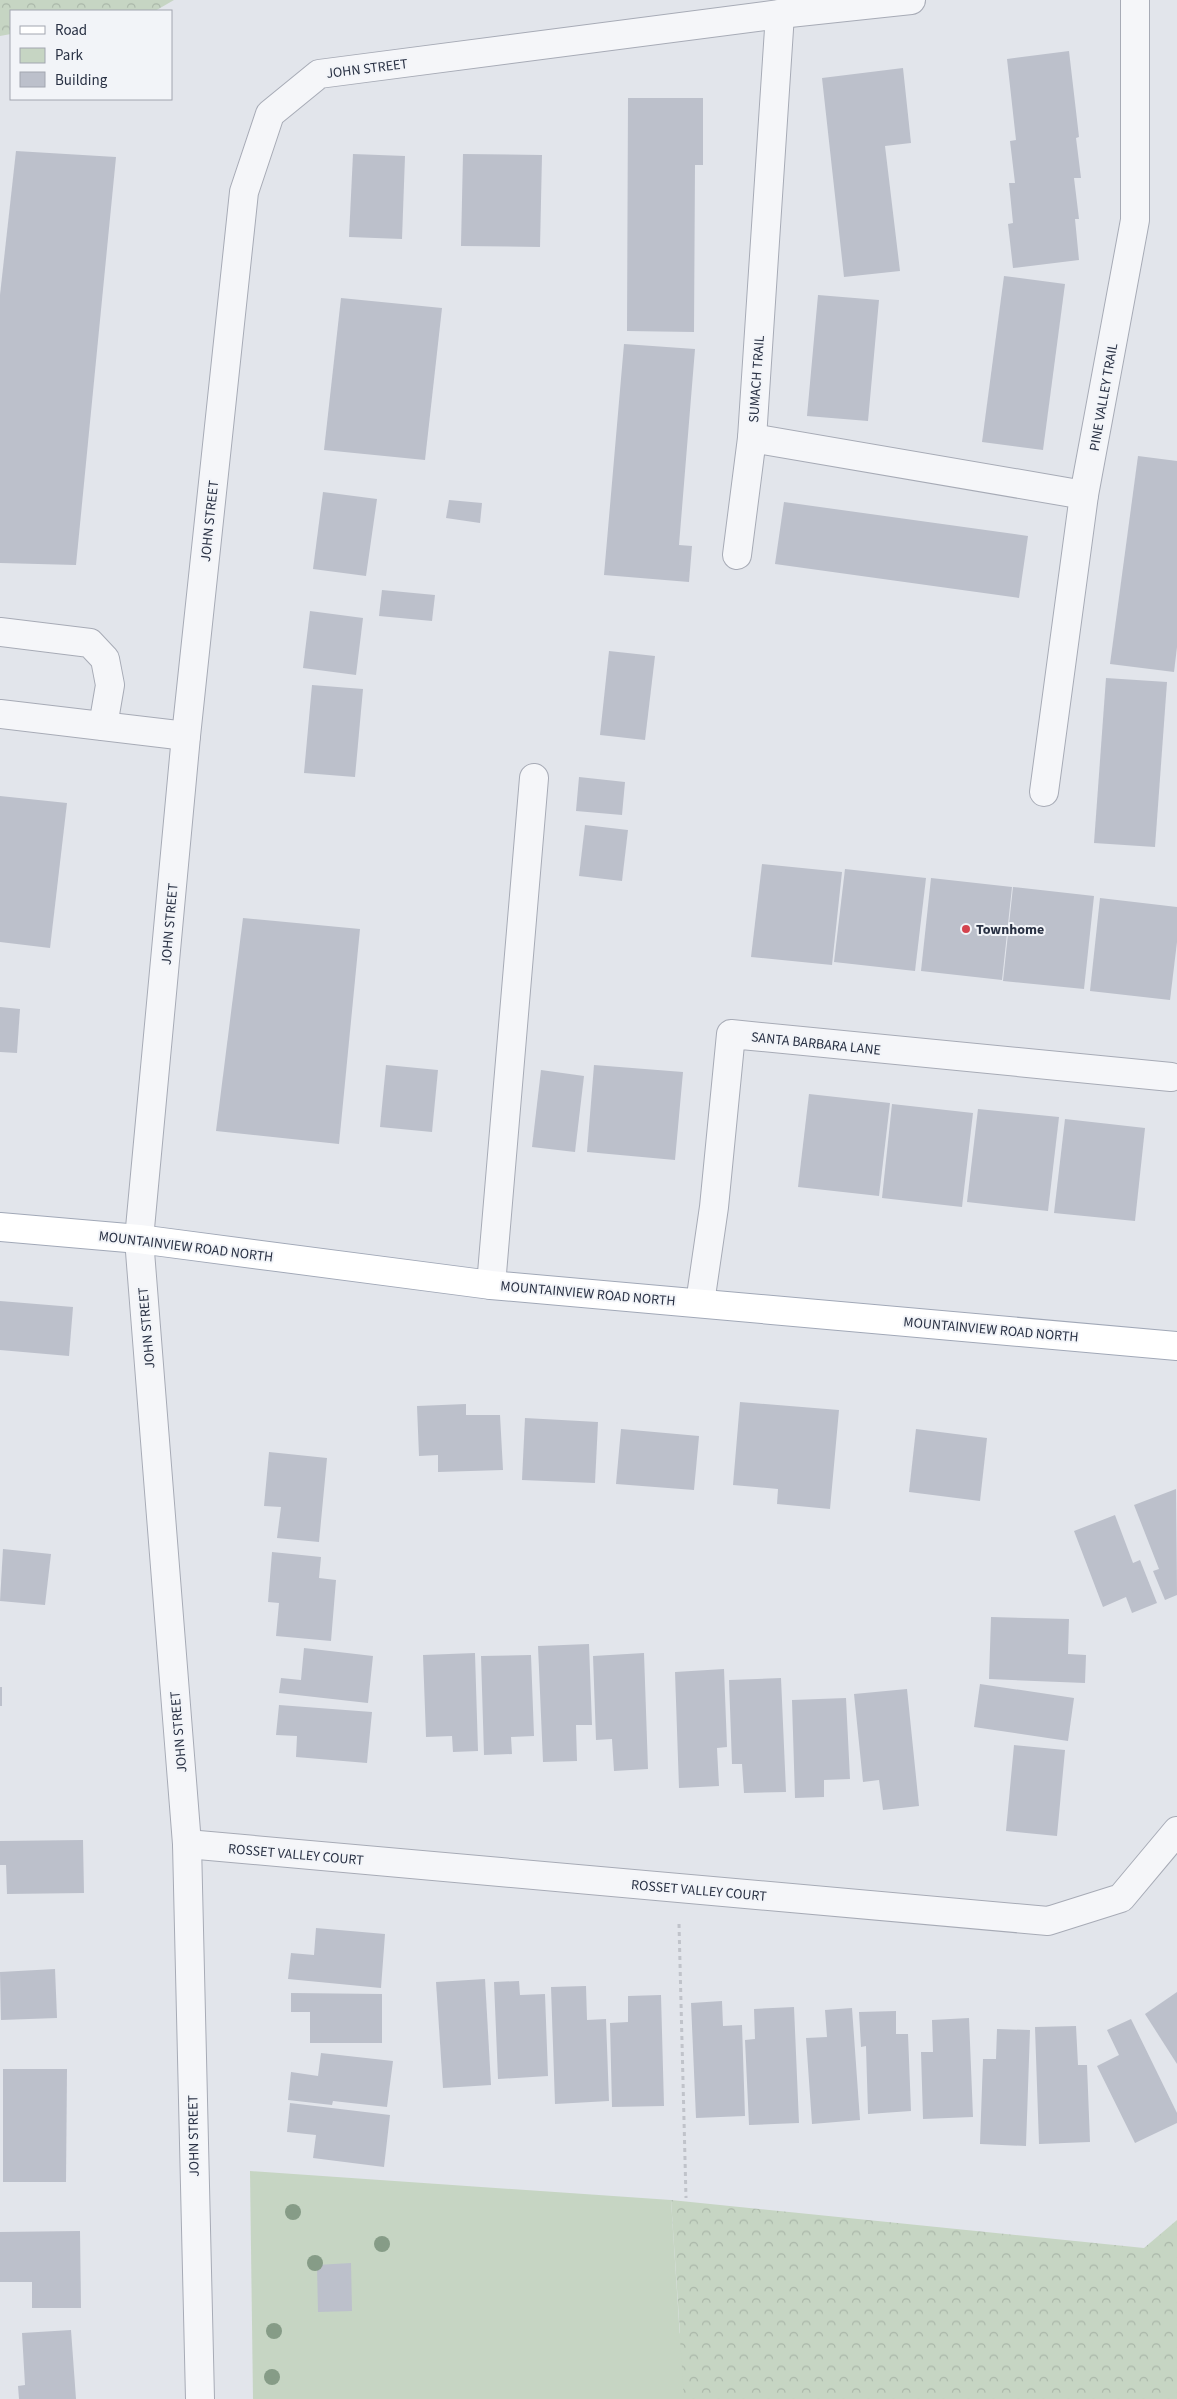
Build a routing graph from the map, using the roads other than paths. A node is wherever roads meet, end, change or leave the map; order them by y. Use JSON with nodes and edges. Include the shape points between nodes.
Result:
{"nodes":[{"id":1,"x":910,"y":0,"type":"edge"},
{"id":2,"x":1135,"y":0,"type":"edge"},
{"id":3,"x":780,"y":14,"type":"junction"},
{"id":4,"x":752,"y":438,"type":"junction"},
{"id":5,"x":1084,"y":495,"type":"junction"},
{"id":6,"x":737,"y":555,"type":"dead end"},
{"id":7,"x":0,"y":632,"type":"edge"},
{"id":8,"x":0,"y":714,"type":"edge"},
{"id":9,"x":103,"y":726,"type":"junction"},
{"id":10,"x":186,"y":736,"type":"junction"},
{"id":11,"x":534,"y":778,"type":"dead end"},
{"id":12,"x":1044,"y":792,"type":"dead end"},
{"id":13,"x":1171,"y":1077,"type":"dead end"},
{"id":14,"x":0,"y":1227,"type":"edge"},
{"id":15,"x":139,"y":1239,"type":"junction"},
{"id":16,"x":491,"y":1285,"type":"junction"},
{"id":17,"x":700,"y":1303,"type":"junction"},
{"id":18,"x":1177,"y":1346,"type":"edge"},
{"id":19,"x":1177,"y":1831,"type":"edge"},
{"id":20,"x":187,"y":1844,"type":"junction"},
{"id":21,"x":200,"y":2399,"type":"edge"}],
"edges":[{"from":1,"to":3,"type":"street","name":"JOHN STREET"},
{"from":2,"to":5,"type":"street","name":"PINE VALLEY TRAIL","via":[[1135,220]]},
{"from":3,"to":4,"type":"street","name":"SUMACH TRAIL"},
{"from":3,"to":10,"type":"street","name":"JOHN STREET","via":[[319,74],[270,114],[244,192]]},
{"from":4,"to":5,"type":"street","name":"SUMACH TRAIL"},
{"from":4,"to":6,"type":"street"},
{"from":5,"to":12,"type":"street","name":"PINE VALLEY TRAIL"},
{"from":7,"to":9,"type":"street","via":[[90,643],[105,659],[110,686]]},
{"from":8,"to":9,"type":"street"},
{"from":9,"to":10,"type":"street"},
{"from":10,"to":15,"type":"street","name":"JOHN STREET"},
{"from":11,"to":16,"type":"street"},
{"from":13,"to":17,"type":"street","name":"SANTA BARBARA LANE","via":[[731,1034],[714,1207]]},
{"from":14,"to":15,"type":"main road","name":"MOUNTAINVIEW ROAD NORTH"},
{"from":15,"to":16,"type":"main road","name":"MOUNTAINVIEW ROAD NORTH"},
{"from":15,"to":20,"type":"street","name":"JOHN STREET"},
{"from":16,"to":17,"type":"main road","name":"MOUNTAINVIEW ROAD NORTH"},
{"from":17,"to":18,"type":"main road","name":"MOUNTAINVIEW ROAD NORTH"},
{"from":19,"to":20,"type":"street","name":"ROSSET VALLEY COURT","via":[[1121,1898],[1048,1921]]},
{"from":20,"to":21,"type":"street","name":"JOHN STREET"}]}
